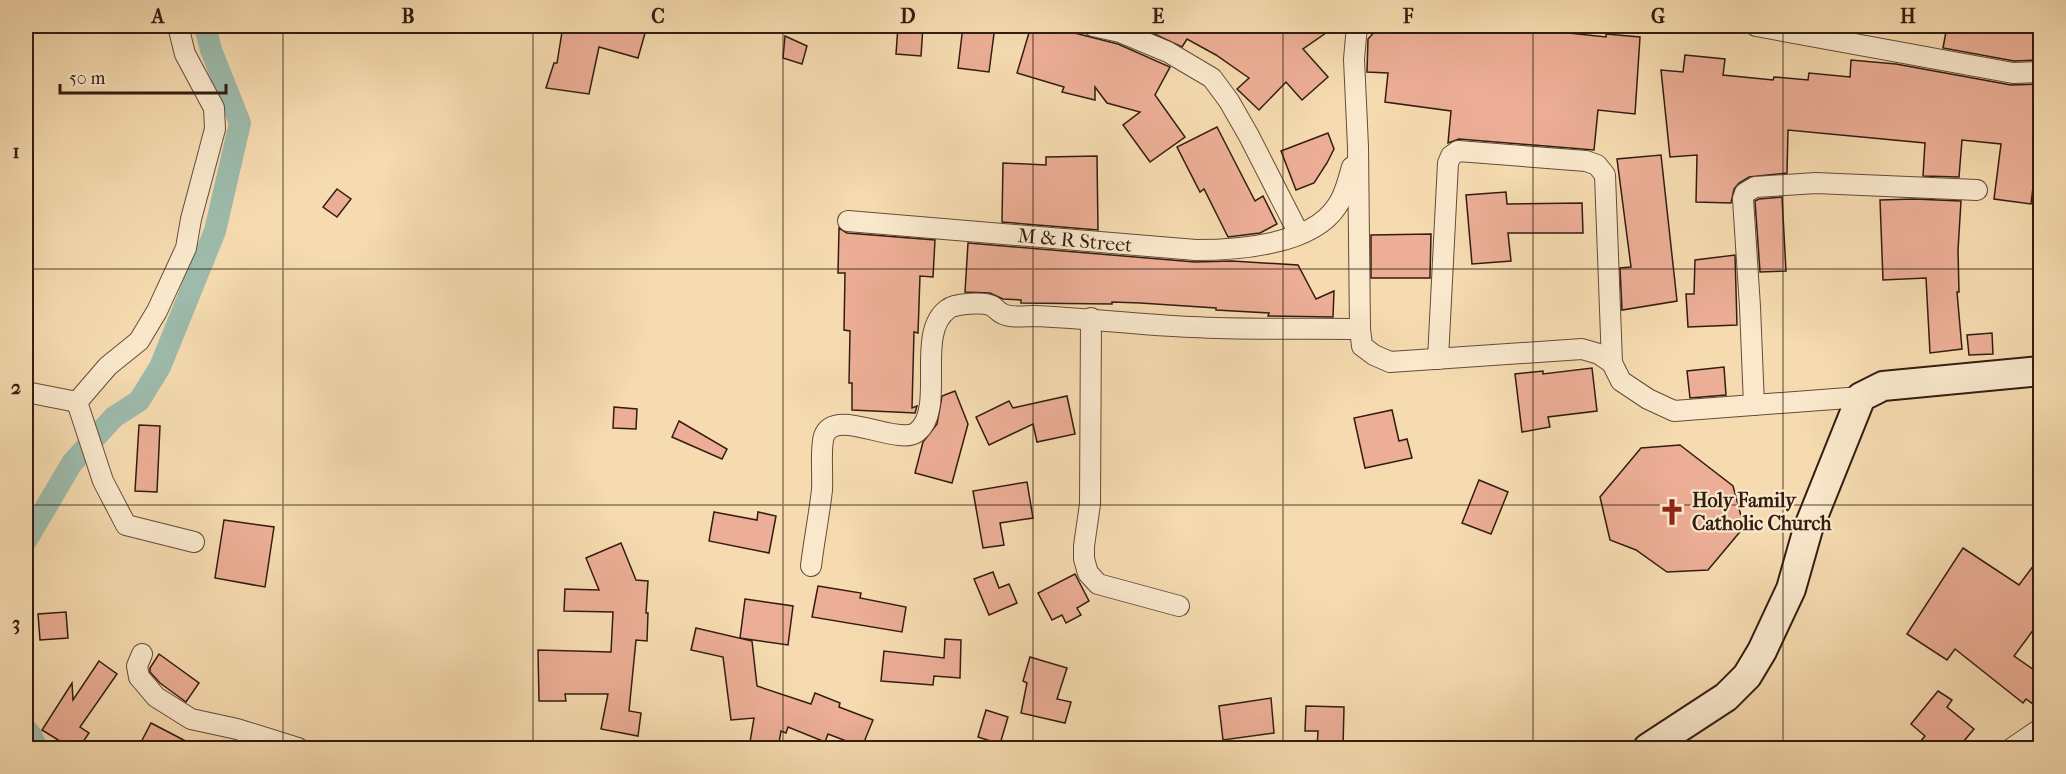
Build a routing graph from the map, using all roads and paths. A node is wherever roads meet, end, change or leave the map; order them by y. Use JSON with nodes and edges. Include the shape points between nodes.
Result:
{"nodes":[{"id":1,"x":178,"y":26,"type":"edge"},
{"id":2,"x":1093,"y":26,"type":"edge"},
{"id":3,"x":1357,"y":26,"type":"edge"},
{"id":4,"x":1756,"y":26,"type":"edge"},
{"id":5,"x":2040,"y":72,"type":"edge"},
{"id":6,"x":1358,"y":147,"type":"junction"},
{"id":7,"x":1977,"y":190,"type":"dead end"},
{"id":8,"x":848,"y":221,"type":"dead end"},
{"id":9,"x":1299,"y":234,"type":"junction"},
{"id":10,"x":1091,"y":318,"type":"junction"},
{"id":11,"x":1360,"y":329,"type":"junction"},
{"id":12,"x":1438,"y":358,"type":"junction"},
{"id":13,"x":1612,"y":363,"type":"junction"},
{"id":14,"x":2040,"y":371,"type":"edge"},
{"id":15,"x":26,"y":392,"type":"edge"},
{"id":16,"x":1861,"y":397,"type":"junction"},
{"id":17,"x":1754,"y":405,"type":"junction"},
{"id":18,"x":80,"y":410,"type":"junction"},
{"id":19,"x":194,"y":542,"type":"dead end"},
{"id":20,"x":810,"y":566,"type":"dead end"},
{"id":21,"x":1179,"y":606,"type":"dead end"},
{"id":22,"x":142,"y":654,"type":"dead end"},
{"id":23,"x":2040,"y":729,"type":"edge"},
{"id":24,"x":298,"y":748,"type":"edge"},
{"id":25,"x":1651,"y":748,"type":"edge"},
{"id":26,"x":2012,"y":748,"type":"edge"}],
"edges":[{"from":1,"to":18,"type":"street","via":[[185,54],[214,108],[215,129],[186,248],[139,341],[108,366]]},
{"from":2,"to":9,"type":"street","via":[[1120,32],[1168,52],[1212,78],[1250,136]]},
{"from":3,"to":6,"type":"street","via":[[1354,59]]},
{"from":4,"to":5,"type":"street","via":[[2013,73]]},
{"from":6,"to":9,"type":"street","name":"M & R Street","via":[[1337,206],[1318,227]]},
{"from":6,"to":11,"type":"street"},
{"from":7,"to":17,"type":"street","via":[[1816,183],[1755,187],[1745,193]]},
{"from":8,"to":9,"type":"street","name":"M & R Street","via":[[1196,250],[1268,245]]},
{"from":10,"to":11,"type":"street","via":[[1192,327]]},
{"from":10,"to":20,"type":"street","via":[[1003,315],[990,305],[956,305],[948,309],[935,329],[931,408],[917,432],[909,436],[868,427],[840,426],[830,428],[824,436],[822,490]]},
{"from":10,"to":21,"type":"street","via":[[1090,504],[1083,546],[1088,573],[1098,584]]},
{"from":11,"to":12,"type":"street","via":[[1362,346],[1390,362]]},
{"from":12,"to":13,"type":"street","via":[[1582,349]]},
{"from":12,"to":13,"type":"street","via":[[1448,163],[1458,151],[1598,165],[1605,175]]},
{"from":13,"to":17,"type":"street","via":[[1621,381],[1674,411]]},
{"from":14,"to":16,"type":"main road","via":[[1883,386]]},
{"from":15,"to":18,"type":"street"},
{"from":16,"to":17,"type":"street"},
{"from":16,"to":25,"type":"main road","via":[[1809,529],[1791,589],[1748,676],[1726,697]]},
{"from":18,"to":19,"type":"street","via":[[103,482],[126,525]]},
{"from":22,"to":24,"type":"street","via":[[137,666],[139,677],[156,697],[191,719]]},
{"from":23,"to":26,"type":"street"}]}
